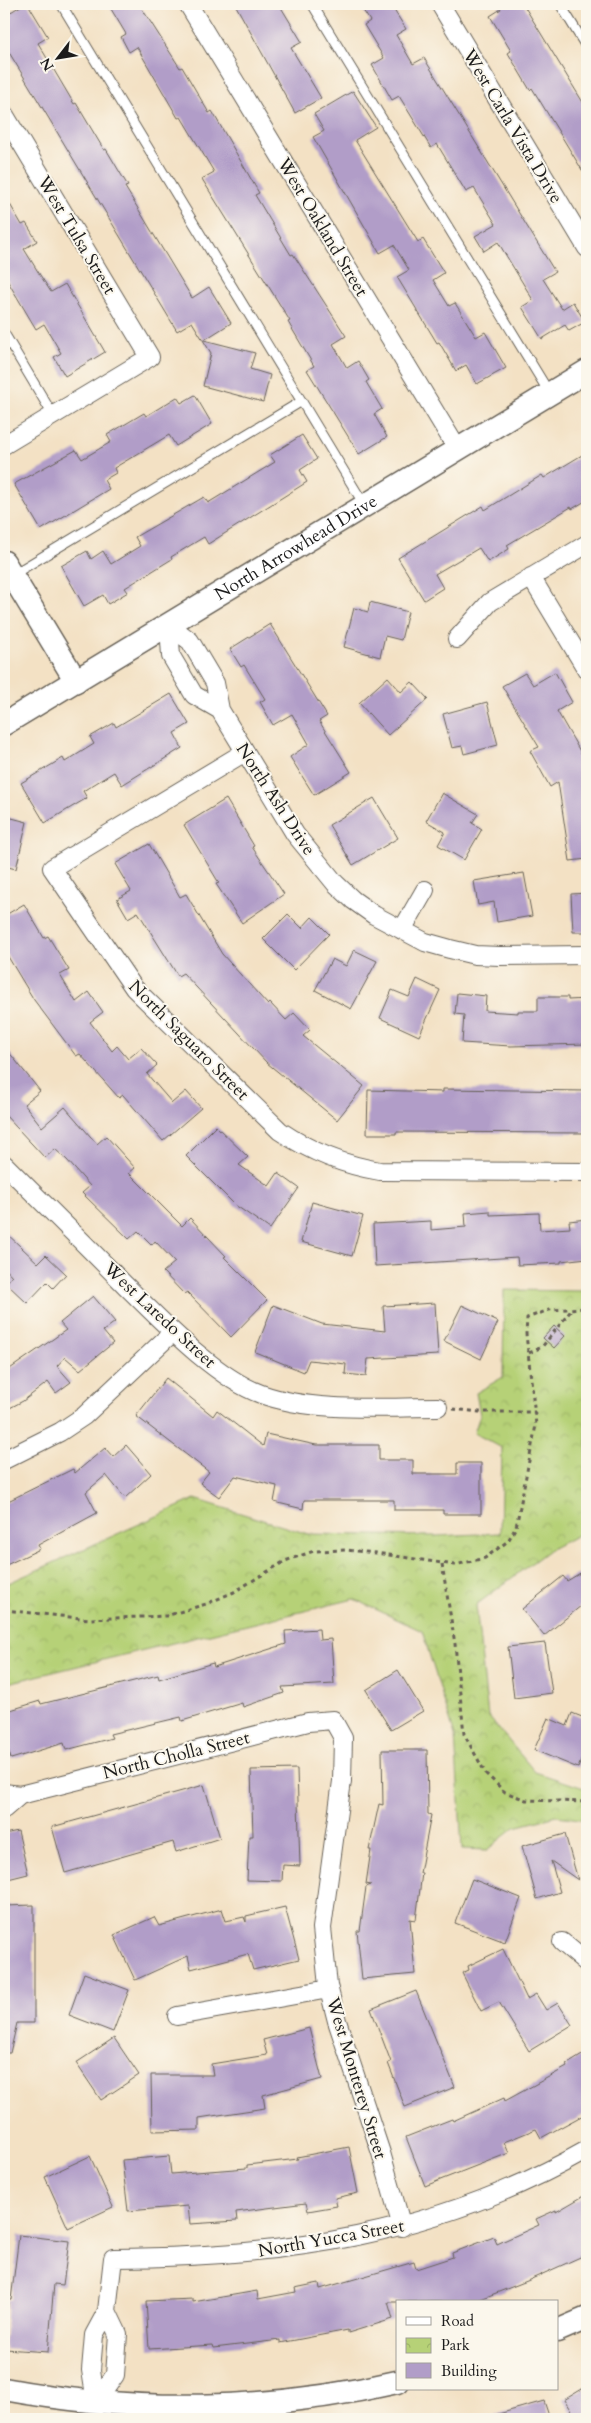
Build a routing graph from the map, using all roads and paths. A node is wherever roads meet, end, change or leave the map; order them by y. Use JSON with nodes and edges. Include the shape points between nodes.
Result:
{"nodes":[{"id":1,"x":61,"y":4,"type":"edge"},
{"id":2,"x":188,"y":4,"type":"edge"},
{"id":3,"x":312,"y":4,"type":"edge"},
{"id":4,"x":440,"y":4,"type":"edge"},
{"id":5,"x":560,"y":4,"type":"edge"},
{"id":6,"x":587,"y":48,"type":"edge"},
{"id":7,"x":4,"y":114,"type":"edge"},
{"id":8,"x":587,"y":248,"type":"edge"},
{"id":9,"x":4,"y":332,"type":"edge"},
{"id":10,"x":587,"y":371,"type":"edge"},
{"id":11,"x":550,"y":394,"type":"junction"},
{"id":12,"x":302,"y":401,"type":"junction"},
{"id":13,"x":53,"y":415,"type":"junction"},
{"id":14,"x":4,"y":445,"type":"edge"},
{"id":15,"x":458,"y":450,"type":"junction"},
{"id":16,"x":365,"y":506,"type":"junction"},
{"id":17,"x":587,"y":544,"type":"edge"},
{"id":18,"x":8,"y":568,"type":"edge"},
{"id":19,"x":531,"y":577,"type":"junction"},
{"id":20,"x":169,"y":625,"type":"junction"},
{"id":21,"x":457,"y":639,"type":"dead end"},
{"id":22,"x":587,"y":670,"type":"edge"},
{"id":23,"x":76,"y":680,"type":"junction"},
{"id":24,"x":220,"y":710,"type":"junction"},
{"id":25,"x":4,"y":724,"type":"edge"},
{"id":26,"x":245,"y":752,"type":"junction"},
{"id":27,"x":426,"y":890,"type":"dead end"},
{"id":28,"x":402,"y":930,"type":"junction"},
{"id":29,"x":587,"y":955,"type":"edge"},
{"id":30,"x":4,"y":1164,"type":"edge"},
{"id":31,"x":587,"y":1172,"type":"edge"},
{"id":32,"x":573,"y":1308,"type":"junction"},
{"id":33,"x":587,"y":1308,"type":"edge"},
{"id":34,"x":173,"y":1332,"type":"junction"},
{"id":35,"x":529,"y":1353,"type":"junction"},
{"id":36,"x":438,"y":1407,"type":"joint"},
{"id":37,"x":535,"y":1412,"type":"junction"},
{"id":38,"x":4,"y":1460,"type":"edge"},
{"id":39,"x":442,"y":1564,"type":"junction"},
{"id":40,"x":4,"y":1610,"type":"edge"},
{"id":41,"x":333,"y":1720,"type":"joint"},
{"id":42,"x":12,"y":1794,"type":"edge"},
{"id":43,"x":587,"y":1802,"type":"edge"},
{"id":44,"x":4,"y":1808,"type":"edge"},
{"id":45,"x":562,"y":1942,"type":"dead end"},
{"id":46,"x":587,"y":1964,"type":"edge"},
{"id":47,"x":329,"y":1989,"type":"junction"},
{"id":48,"x":177,"y":2016,"type":"dead end"},
{"id":49,"x":587,"y":2150,"type":"edge"},
{"id":50,"x":402,"y":2227,"type":"junction"},
{"id":51,"x":107,"y":2310,"type":"junction"},
{"id":52,"x":587,"y":2318,"type":"edge"},
{"id":53,"x":558,"y":2331,"type":"edge"},
{"id":54,"x":396,"y":2382,"type":"edge"},
{"id":55,"x":4,"y":2389,"type":"edge"},
{"id":56,"x":96,"y":2402,"type":"junction"}],
"edges":[{"from":1,"to":12,"type":"lane"},
{"from":2,"to":15,"type":"street","name":"West Oakland Street"},
{"from":3,"to":11,"type":"lane"},
{"from":4,"to":8,"type":"street","name":"West Carla Vista Drive"},
{"from":5,"to":6,"type":"lane"},
{"from":7,"to":13,"type":"street","name":"West Tulsa Street","via":[[150,357]]},
{"from":9,"to":13,"type":"lane"},
{"from":10,"to":11,"type":"street","name":"North Arrowhead Drive"},
{"from":11,"to":15,"type":"street","name":"North Arrowhead Drive"},
{"from":12,"to":16,"type":"lane"},
{"from":12,"to":18,"type":"lane"},
{"from":13,"to":14,"type":"street"},
{"from":15,"to":16,"type":"street","name":"North Arrowhead Drive"},
{"from":16,"to":20,"type":"street","name":"North Arrowhead Drive"},
{"from":17,"to":19,"type":"street"},
{"from":18,"to":23,"type":"street"},
{"from":19,"to":21,"type":"street","via":[[490,602]]},
{"from":19,"to":22,"type":"street"},
{"from":20,"to":23,"type":"street","name":"North Arrowhead Drive"},
{"from":20,"to":24,"type":"street","name":"North Ash Drive","via":[[190,641],[215,683]]},
{"from":20,"to":24,"type":"street","name":"North Ash Drive","via":[[171,656],[194,695]]},
{"from":23,"to":25,"type":"street","name":"North Arrowhead Drive"},
{"from":24,"to":26,"type":"street","name":"North Ash Drive"},
{"from":26,"to":28,"type":"street","name":"North Ash Drive","via":[[295,834],[334,883],[374,915]]},
{"from":26,"to":31,"type":"street","name":"North Saguaro Street","via":[[52,868],[134,988],[280,1131],[321,1155],[355,1167],[380,1171]]},
{"from":27,"to":28,"type":"street"},
{"from":28,"to":29,"type":"street","name":"North Ash Drive","via":[[425,942],[475,955]]},
{"from":30,"to":34,"type":"street","name":"West Laredo Street"},
{"from":32,"to":33,"type":"path"},
{"from":32,"to":35,"type":"path","via":[[542,1347]]},
{"from":32,"to":35,"type":"path","via":[[549,1310],[527,1318]]},
{"from":34,"to":36,"type":"street","name":"West Laredo Street","via":[[221,1371],[260,1394],[341,1406]]},
{"from":34,"to":38,"type":"street","via":[[84,1416]]},
{"from":35,"to":37,"type":"path"},
{"from":36,"to":37,"type":"path","via":[[479,1412]]},
{"from":37,"to":39,"type":"path","via":[[536,1425],[516,1527],[508,1541],[485,1558],[455,1565]]},
{"from":39,"to":40,"type":"path","via":[[376,1553],[314,1551],[285,1561],[234,1592],[166,1616],[89,1619]]},
{"from":39,"to":43,"type":"path","via":[[455,1644],[464,1734],[486,1774],[505,1792],[526,1800]]},
{"from":41,"to":42,"type":"street","name":"North Cholla Street","via":[[308,1722]]},
{"from":41,"to":47,"type":"street","name":"West Monterey Street","via":[[343,1738],[343,1764],[322,1928]]},
{"from":42,"to":44,"type":"street","name":"North Cholla Street"},
{"from":45,"to":46,"type":"street"},
{"from":47,"to":48,"type":"street"},
{"from":47,"to":50,"type":"street","name":"West Monterey Street"},
{"from":49,"to":50,"type":"street","name":"North Yucca Street","via":[[519,2185]]},
{"from":50,"to":51,"type":"street","name":"North Yucca Street","via":[[268,2251],[113,2258]]},
{"from":51,"to":56,"type":"street","name":"North Yucca Street","via":[[94,2335],[92,2370]]},
{"from":51,"to":56,"type":"street","via":[[118,2334],[115,2374]]},
{"from":52,"to":53,"type":"street"},
{"from":54,"to":56,"type":"street","via":[[298,2399],[230,2405]]},
{"from":55,"to":56,"type":"street"}]}
